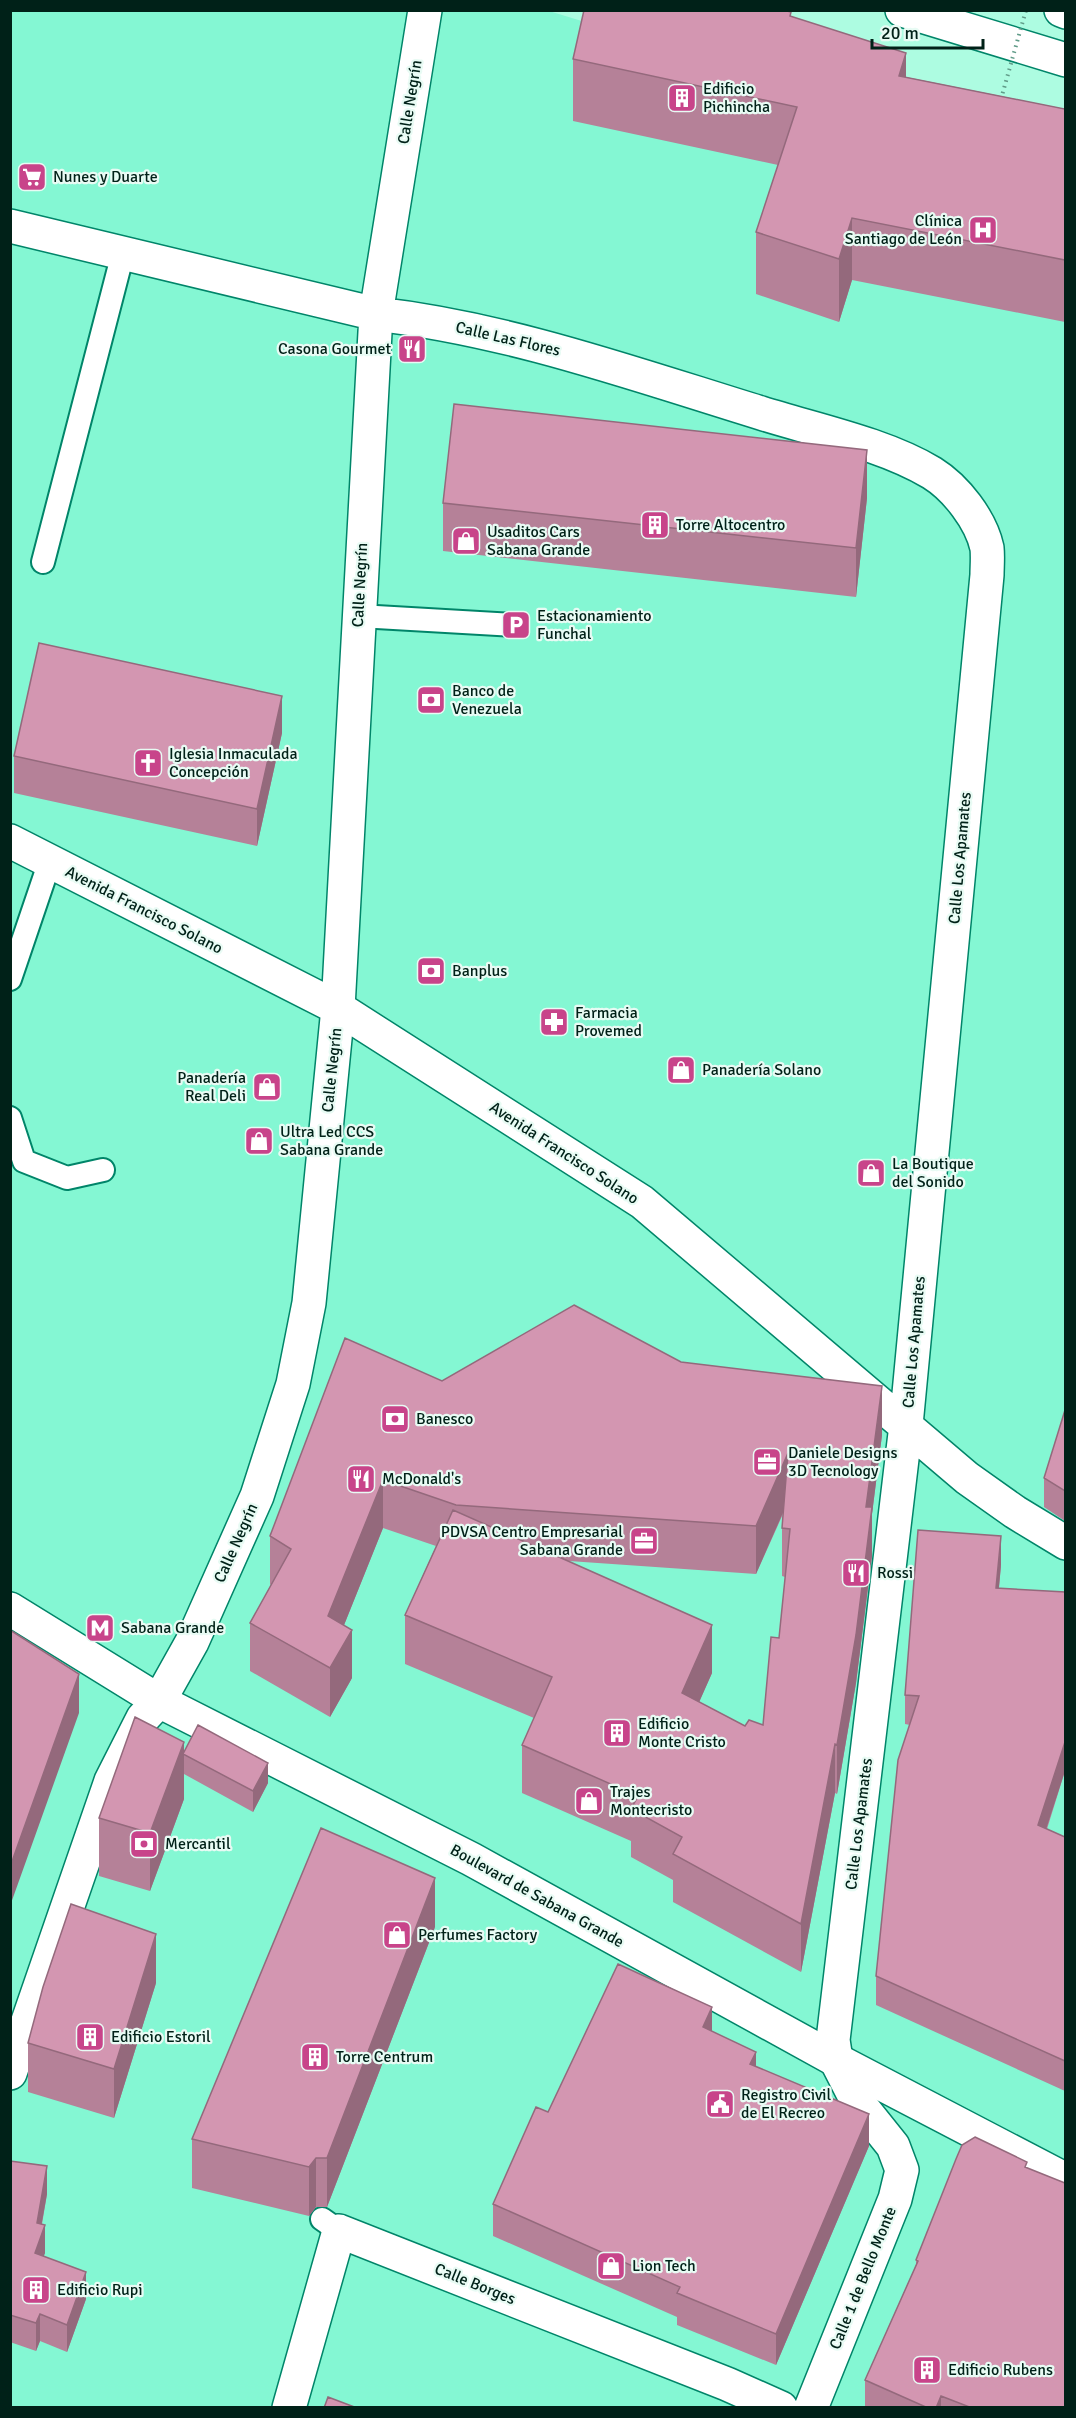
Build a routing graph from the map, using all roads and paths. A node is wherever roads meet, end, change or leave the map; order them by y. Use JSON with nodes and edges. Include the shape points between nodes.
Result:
{"nodes":[{"id":1,"x":425,"y":10,"type":"edge"},
{"id":2,"x":902,"y":10,"type":"edge"},
{"id":3,"x":1026,"y":10,"type":"edge"},
{"id":4,"x":1061,"y":10,"type":"edge"},
{"id":5,"x":1065,"y":12,"type":"edge"},
{"id":6,"x":1065,"y":60,"type":"edge"},
{"id":7,"x":1000,"y":100,"type":"edge"},
{"id":8,"x":10,"y":226,"type":"edge"},
{"id":9,"x":123,"y":253,"type":"junction"},
{"id":10,"x":376,"y":314,"type":"junction"},
{"id":11,"x":977,"y":519,"type":"joint"},
{"id":12,"x":44,"y":562,"type":"dead end"},
{"id":13,"x":359,"y":616,"type":"junction"},
{"id":14,"x":516,"y":625,"type":"dead end"},
{"id":15,"x":10,"y":841,"type":"edge"},
{"id":16,"x":50,"y":861,"type":"junction"},
{"id":17,"x":10,"y":979,"type":"edge"},
{"id":18,"x":338,"y":1008,"type":"junction"},
{"id":19,"x":10,"y":1118,"type":"edge"},
{"id":20,"x":103,"y":1170,"type":"dead end"},
{"id":21,"x":906,"y":1425,"type":"junction"},
{"id":22,"x":1065,"y":1543,"type":"edge"},
{"id":23,"x":10,"y":1609,"type":"edge"},
{"id":24,"x":159,"y":1701,"type":"junction"},
{"id":25,"x":836,"y":2060,"type":"junction"},
{"id":26,"x":10,"y":2073,"type":"edge"},
{"id":27,"x":893,"y":2146,"type":"joint"},
{"id":28,"x":1065,"y":2180,"type":"edge"},
{"id":29,"x":289,"y":2408,"type":"edge"},
{"id":30,"x":781,"y":2408,"type":"edge"},
{"id":31,"x":811,"y":2408,"type":"edge"}],
"edges":[{"from":1,"to":10,"type":"street","name":"Calle Negrín"},
{"from":2,"to":6,"type":"street"},
{"from":3,"to":7,"type":"path","bridge":true},
{"from":4,"to":5,"type":"street"},
{"from":8,"to":9,"type":"street","name":"Calle Las Flores"},
{"from":9,"to":10,"type":"street","name":"Calle Las Flores"},
{"from":9,"to":12,"type":"lane"},
{"from":10,"to":11,"type":"street","name":"Calle Las Flores","via":[[430,320],[560,351],[882,450],[933,474]]},
{"from":10,"to":13,"type":"street","name":"Calle Negrín"},
{"from":11,"to":21,"type":"street","name":"Calle Los Apamates","via":[[987,549],[987,575]]},
{"from":13,"to":14,"type":"lane"},
{"from":13,"to":18,"type":"street","name":"Calle Negrín"},
{"from":15,"to":16,"type":"street","name":"Avenida Francisco Solano"},
{"from":16,"to":17,"type":"lane"},
{"from":16,"to":18,"type":"street","name":"Avenida Francisco Solano"},
{"from":18,"to":21,"type":"street","name":"Avenida Francisco Solano","via":[[642,1202]]},
{"from":18,"to":24,"type":"street","name":"Calle Negrín","via":[[309,1304],[293,1384],[257,1496],[192,1642]]},
{"from":19,"to":20,"type":"lane","via":[[24,1161],[67,1178]]},
{"from":21,"to":22,"type":"street","name":"Avenida Francisco Solano","via":[[967,1478]]},
{"from":21,"to":25,"type":"street","name":"Calle Los Apamates","via":[[833,2040]]},
{"from":23,"to":24,"type":"street","name":"Boulevard de Sabana Grande"},
{"from":24,"to":25,"type":"street","name":"Boulevard de Sabana Grande","via":[[471,1859]]},
{"from":24,"to":26,"type":"street","name":"Calle Negrín","via":[[143,1718],[111,1781]]},
{"from":25,"to":27,"type":"street","name":"Calle Los Apamates","via":[[857,2100]]},
{"from":25,"to":28,"type":"street","name":"Boulevard de Sabana Grande"},
{"from":27,"to":31,"type":"street","name":"Calle 1 de Bello Monte","via":[[902,2170],[895,2199]]},
{"from":29,"to":30,"type":"street","name":"Calle Borges","via":[[331,2225]]}]}
